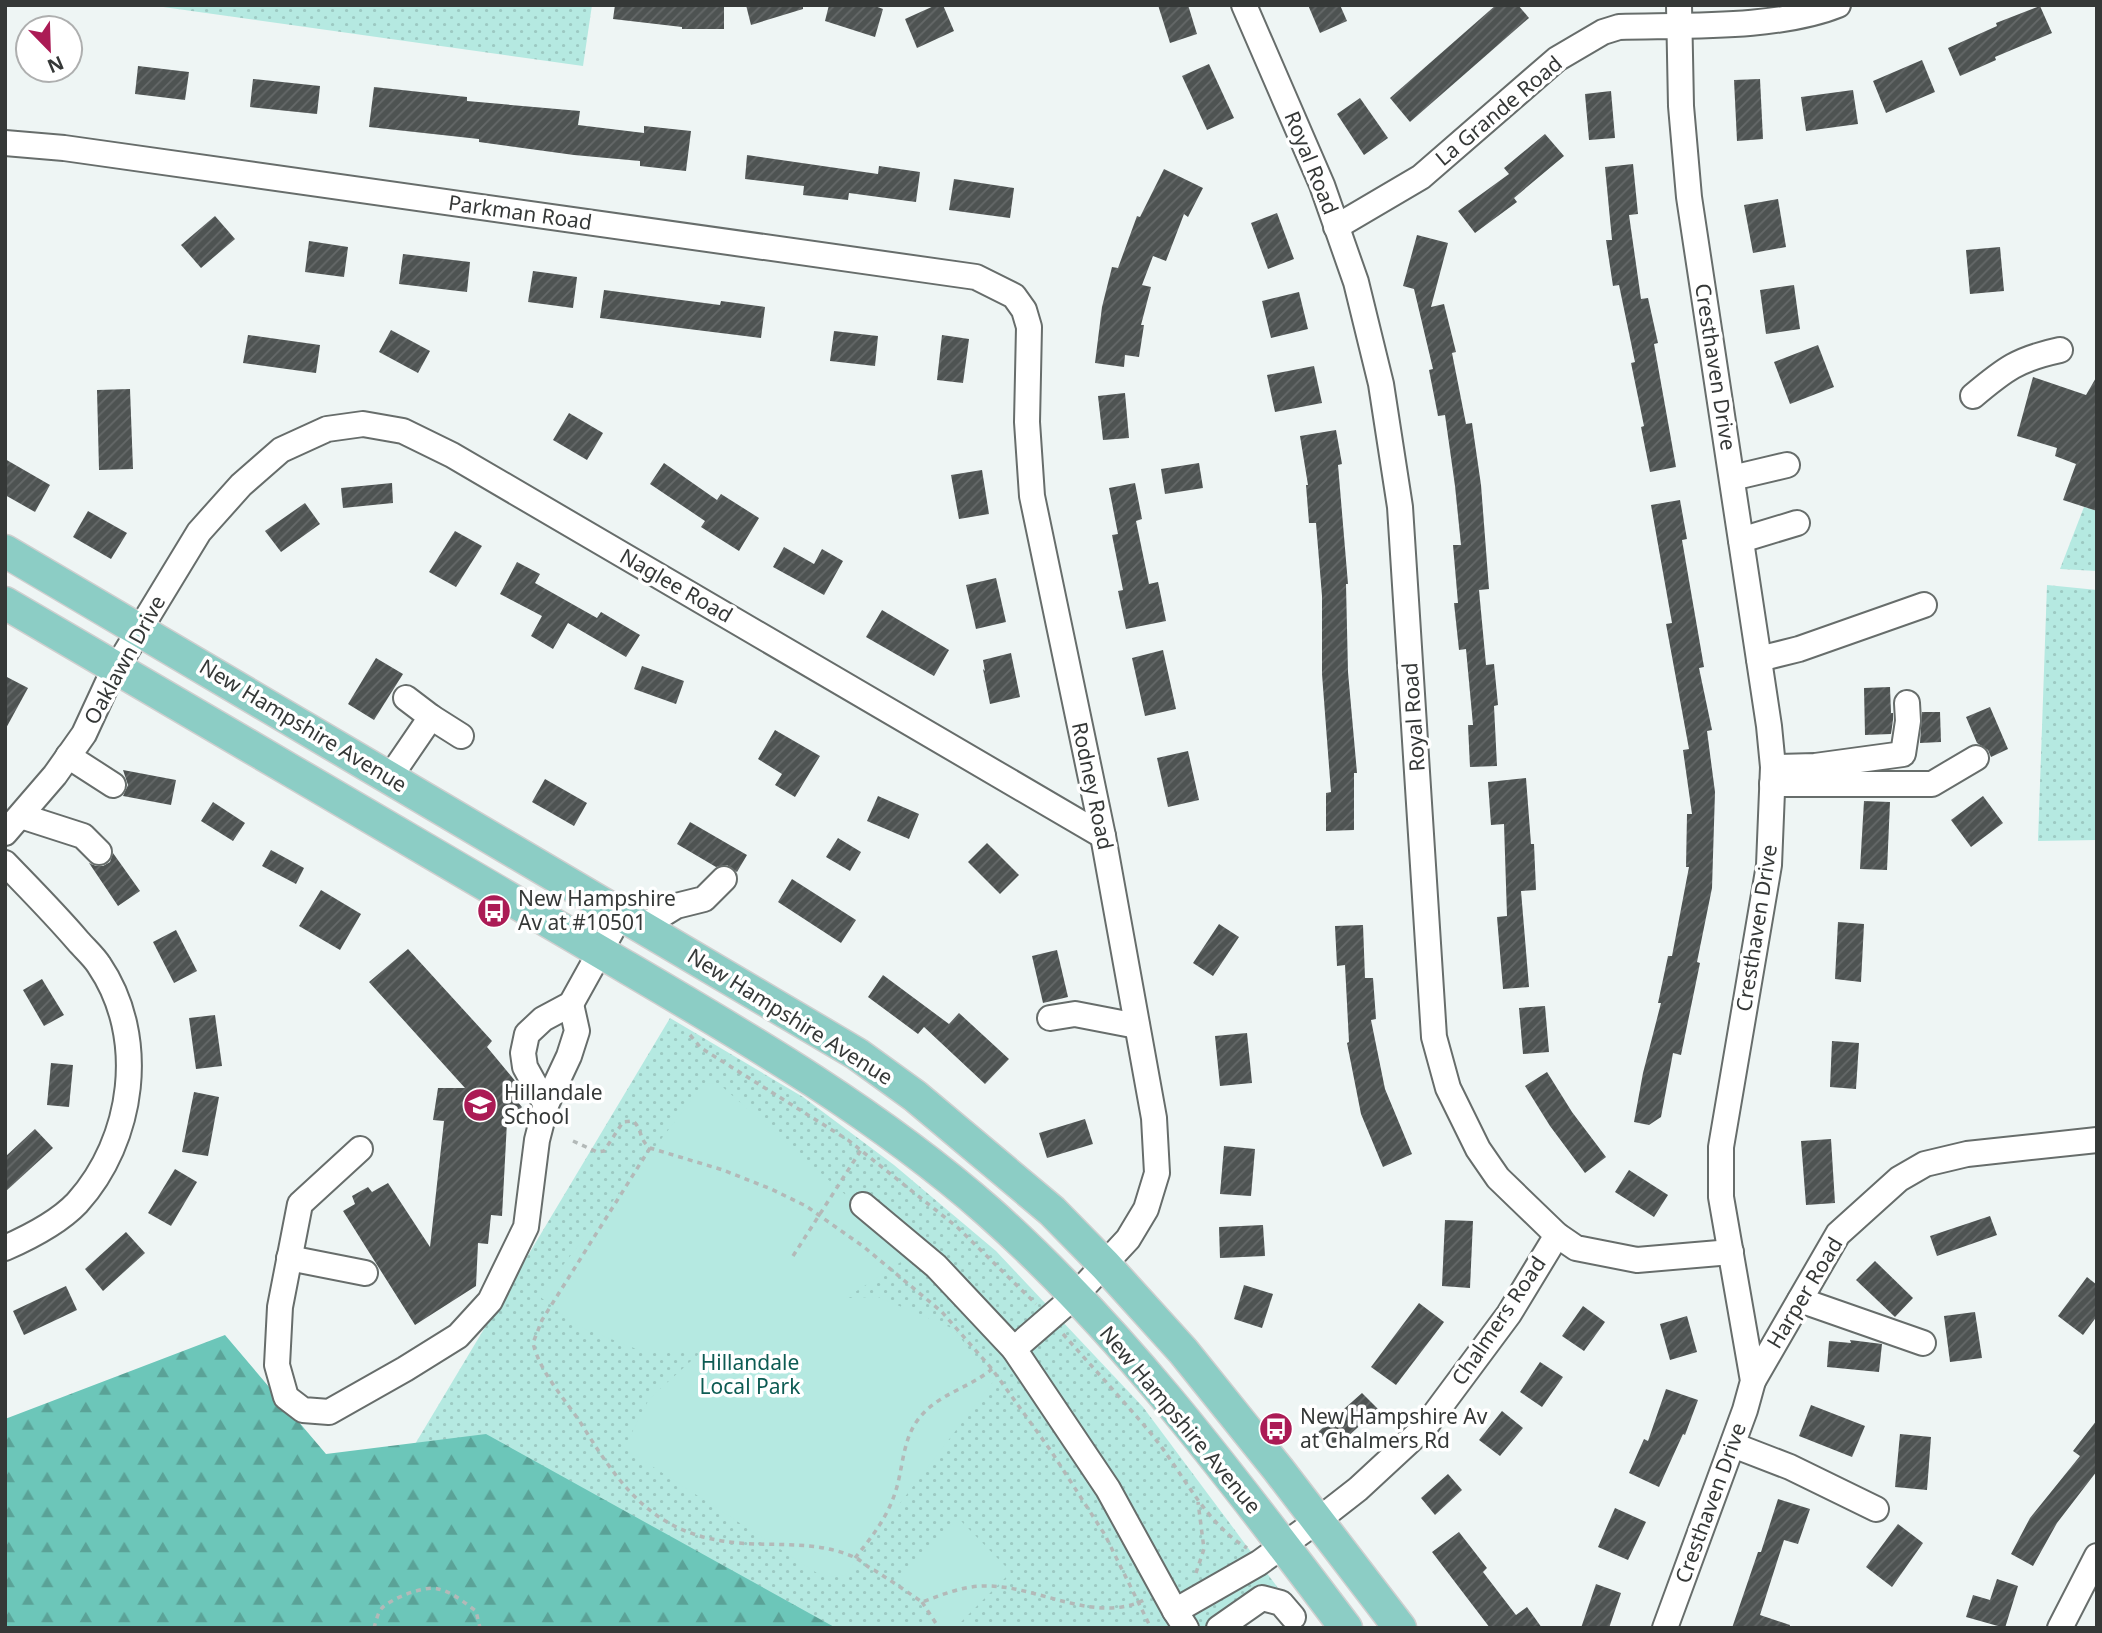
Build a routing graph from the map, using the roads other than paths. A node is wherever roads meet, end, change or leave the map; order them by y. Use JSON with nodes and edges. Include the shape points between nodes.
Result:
{"nodes":[{"id":1,"x":1244,"y":5,"type":"edge"},
{"id":2,"x":1838,"y":5,"type":"edge"},
{"id":3,"x":1679,"y":15,"type":"edge"},
{"id":4,"x":5,"y":142,"type":"edge"},
{"id":5,"x":1336,"y":227,"type":"junction"},
{"id":6,"x":976,"y":277,"type":"joint"},
{"id":7,"x":2060,"y":350,"type":"dead end"},
{"id":8,"x":1973,"y":396,"type":"dead end"},
{"id":9,"x":1787,"y":465,"type":"dead end"},
{"id":10,"x":1732,"y":478,"type":"junction"},
{"id":11,"x":241,"y":485,"type":"joint"},
{"id":12,"x":1797,"y":523,"type":"dead end"},
{"id":13,"x":1741,"y":540,"type":"junction"},
{"id":14,"x":5,"y":551,"type":"edge"},
{"id":15,"x":5,"y":603,"type":"edge"},
{"id":16,"x":1924,"y":604,"type":"dead end"},
{"id":17,"x":139,"y":629,"type":"junction"},
{"id":18,"x":1759,"y":659,"type":"junction"},
{"id":19,"x":115,"y":668,"type":"junction"},
{"id":20,"x":406,"y":698,"type":"dead end"},
{"id":21,"x":1907,"y":703,"type":"dead end"},
{"id":22,"x":431,"y":718,"type":"junction"},
{"id":23,"x":461,"y":736,"type":"dead end"},
{"id":24,"x":68,"y":757,"type":"junction"},
{"id":25,"x":1976,"y":758,"type":"dead end"},
{"id":26,"x":1772,"y":775,"type":"junction"},
{"id":27,"x":390,"y":777,"type":"junction"},
{"id":28,"x":113,"y":785,"type":"dead end"},
{"id":29,"x":13,"y":825,"type":"edge"},
{"id":30,"x":1103,"y":836,"type":"junction"},
{"id":31,"x":99,"y":852,"type":"dead end"},
{"id":32,"x":5,"y":863,"type":"edge"},
{"id":33,"x":724,"y":879,"type":"dead end"},
{"id":34,"x":632,"y":921,"type":"junction"},
{"id":35,"x":601,"y":952,"type":"junction"},
{"id":36,"x":571,"y":1004,"type":"junction"},
{"id":37,"x":1050,"y":1018,"type":"dead end"},
{"id":38,"x":1137,"y":1026,"type":"junction"},
{"id":39,"x":546,"y":1105,"type":"junction"},
{"id":40,"x":2097,"y":1140,"type":"edge"},
{"id":41,"x":360,"y":1149,"type":"dead end"},
{"id":42,"x":863,"y":1205,"type":"dead end"},
{"id":43,"x":1557,"y":1235,"type":"junction"},
{"id":44,"x":5,"y":1248,"type":"edge"},
{"id":45,"x":1731,"y":1252,"type":"junction"},
{"id":46,"x":289,"y":1258,"type":"junction"},
{"id":47,"x":1105,"y":1265,"type":"junction"},
{"id":48,"x":365,"y":1273,"type":"dead end"},
{"id":49,"x":1075,"y":1296,"type":"junction"},
{"id":50,"x":1800,"y":1300,"type":"junction"},
{"id":51,"x":1923,"y":1343,"type":"dead end"},
{"id":52,"x":1014,"y":1349,"type":"junction"},
{"id":53,"x":1753,"y":1381,"type":"junction"},
{"id":54,"x":1732,"y":1445,"type":"junction"},
{"id":55,"x":1876,"y":1509,"type":"dead end"},
{"id":56,"x":1317,"y":1521,"type":"junction"},
{"id":57,"x":1256,"y":1552,"type":"junction"},
{"id":58,"x":2097,"y":1556,"type":"edge"},
{"id":59,"x":2090,"y":1583,"type":"edge"},
{"id":60,"x":1175,"y":1609,"type":"edge"},
{"id":61,"x":1293,"y":1617,"type":"dead end"},
{"id":62,"x":1219,"y":1628,"type":"edge"},
{"id":63,"x":1346,"y":1628,"type":"edge"},
{"id":64,"x":1400,"y":1628,"type":"edge"},
{"id":65,"x":1665,"y":1628,"type":"edge"},
{"id":66,"x":2060,"y":1628,"type":"edge"}],
"edges":[{"from":1,"to":5,"type":"street","name":"Royal Road"},
{"from":2,"to":3,"type":"street","name":"La Grande Road","via":[[1767,21]]},
{"from":3,"to":5,"type":"street","name":"La Grande Road","via":[[1619,27],[1591,38],[1558,59],[1421,177]]},
{"from":3,"to":10,"type":"street","name":"Cresthaven Drive","via":[[1689,197]]},
{"from":4,"to":6,"type":"street","name":"Parkman Road"},
{"from":5,"to":43,"type":"street","name":"Royal Road","via":[[1356,282],[1381,384],[1400,507],[1434,1037],[1448,1087],[1478,1149],[1498,1178]]},
{"from":6,"to":30,"type":"street","name":"Rodney Road","via":[[1014,296],[1029,327],[1027,422],[1032,496]]},
{"from":7,"to":8,"type":"street","via":[[2007,368]]},
{"from":9,"to":10,"type":"street"},
{"from":10,"to":13,"type":"street","name":"Cresthaven Drive"},
{"from":11,"to":17,"type":"street","name":"Oaklawn Drive","via":[[199,532]]},
{"from":11,"to":30,"type":"street","name":"Naglee Road","via":[[281,450],[327,429],[363,424],[403,432],[452,455]]},
{"from":12,"to":13,"type":"street"},
{"from":13,"to":18,"type":"street","name":"Cresthaven Drive"},
{"from":14,"to":17,"type":"main road","name":"New Hampshire Avenue"},
{"from":15,"to":19,"type":"main road","name":"New Hampshire Avenue"},
{"from":16,"to":18,"type":"street"},
{"from":17,"to":19,"type":"street","name":"Oaklawn Drive"},
{"from":17,"to":27,"type":"main road","name":"New Hampshire Avenue"},
{"from":18,"to":26,"type":"street","name":"Cresthaven Drive"},
{"from":19,"to":24,"type":"street","name":"Oaklawn Drive"},
{"from":19,"to":35,"type":"main road","name":"New Hampshire Avenue"},
{"from":20,"to":22,"type":"street"},
{"from":21,"to":26,"type":"street","via":[[1903,754]]},
{"from":22,"to":23,"type":"street"},
{"from":22,"to":27,"type":"street"},
{"from":24,"to":28,"type":"street"},
{"from":24,"to":29,"type":"street","name":"Oaklawn Drive"},
{"from":25,"to":26,"type":"street","via":[[1932,784]]},
{"from":26,"to":45,"type":"street","name":"Cresthaven Drive","via":[[1769,865],[1721,1147],[1721,1197]]},
{"from":27,"to":34,"type":"main road","name":"New Hampshire Avenue"},
{"from":29,"to":31,"type":"street","via":[[83,836]]},
{"from":30,"to":38,"type":"street","name":"Rodney Road"},
{"from":32,"to":44,"type":"street","via":[[100,966],[127,1030],[130,1084],[114,1147],[100,1173],[75,1205],[33,1236]]},
{"from":33,"to":34,"type":"street","via":[[704,899]]},
{"from":34,"to":35,"type":"street"},
{"from":34,"to":47,"type":"main road","name":"New Hampshire Avenue","via":[[857,1054],[915,1096],[1052,1211]]},
{"from":35,"to":36,"type":"street"},
{"from":35,"to":49,"type":"main road","name":"New Hampshire Avenue","via":[[755,1043],[892,1133],[989,1212]]},
{"from":36,"to":39,"type":"street","via":[[577,1031]]},
{"from":36,"to":39,"type":"street","via":[[527,1034],[525,1067]]},
{"from":37,"to":38,"type":"street","via":[[1074,1014]]},
{"from":38,"to":47,"type":"street","name":"Rodney Road","via":[[1154,1118],[1157,1173],[1146,1209]]},
{"from":39,"to":46,"type":"street","via":[[526,1227],[490,1301],[458,1336],[329,1412],[303,1410],[286,1397],[277,1365]]},
{"from":40,"to":50,"type":"street","name":"Harper Road","via":[[1967,1154],[1925,1164],[1899,1179],[1838,1234]]},
{"from":41,"to":46,"type":"street","via":[[300,1204]]},
{"from":42,"to":52,"type":"street","via":[[936,1266]]},
{"from":43,"to":45,"type":"street","name":"Royal Road","via":[[1576,1248],[1637,1260]]},
{"from":43,"to":56,"type":"street","name":"Chalmers Road","via":[[1509,1314],[1425,1427]]},
{"from":45,"to":53,"type":"street","name":"Cresthaven Drive"},
{"from":46,"to":48,"type":"street"},
{"from":47,"to":49,"type":"street","name":"Rodney Road"},
{"from":47,"to":56,"type":"main road","name":"New Hampshire Avenue","via":[[1183,1351]]},
{"from":49,"to":52,"type":"street","name":"Rodney Road"},
{"from":49,"to":57,"type":"main road","name":"New Hampshire Avenue","via":[[1188,1424]]},
{"from":50,"to":51,"type":"street"},
{"from":50,"to":53,"type":"street","name":"Harper Road"},
{"from":52,"to":60,"type":"street","via":[[1108,1489]]},
{"from":53,"to":54,"type":"street","name":"Cresthaven Drive"},
{"from":54,"to":55,"type":"street"},
{"from":54,"to":65,"type":"street","name":"Cresthaven Drive"},
{"from":56,"to":57,"type":"street","name":"Chalmers Road"},
{"from":56,"to":64,"type":"main road","name":"New Hampshire Avenue"},
{"from":57,"to":60,"type":"street","name":"Chalmers Road"},
{"from":57,"to":63,"type":"main road","name":"New Hampshire Avenue"},
{"from":58,"to":59,"type":"street"},
{"from":59,"to":66,"type":"street"},
{"from":61,"to":62,"type":"street","via":[[1281,1603],[1262,1598]]}]}
